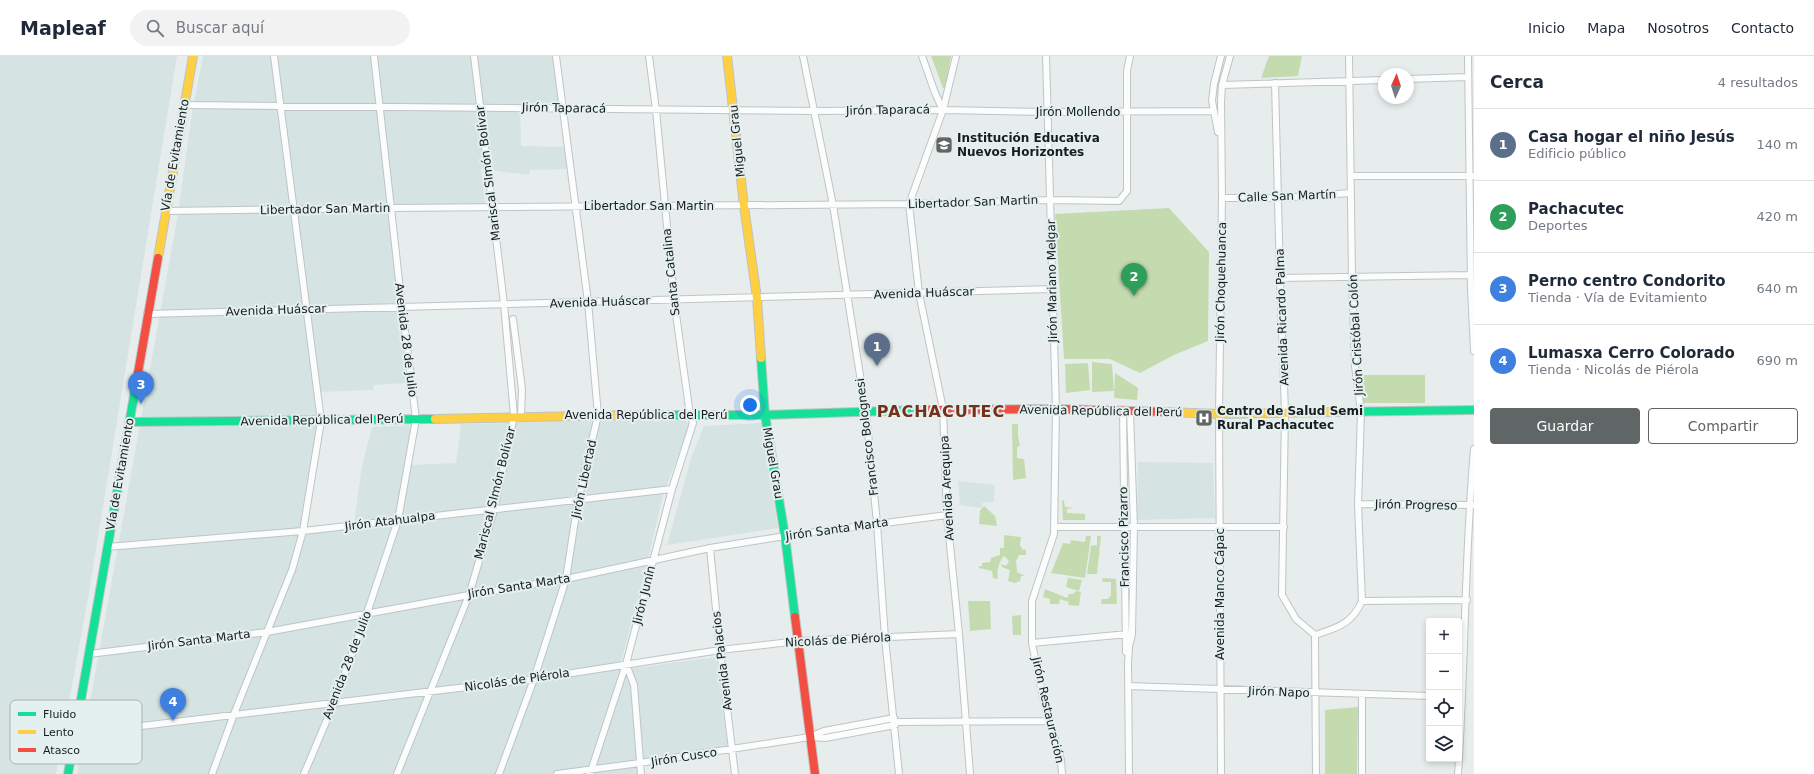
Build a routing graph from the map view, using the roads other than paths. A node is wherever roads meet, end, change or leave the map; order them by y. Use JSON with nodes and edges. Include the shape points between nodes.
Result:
{"nodes":[{"id":1,"x":193,"y":56,"type":"edge"},
{"id":2,"x":274,"y":56,"type":"edge"},
{"id":3,"x":374,"y":56,"type":"edge"},
{"id":4,"x":474,"y":56,"type":"edge"},
{"id":5,"x":556,"y":56,"type":"edge"},
{"id":6,"x":649,"y":56,"type":"edge"},
{"id":7,"x":727,"y":56,"type":"edge"},
{"id":8,"x":803,"y":56,"type":"edge"},
{"id":9,"x":922,"y":56,"type":"edge"},
{"id":10,"x":956,"y":56,"type":"edge"},
{"id":11,"x":1046,"y":56,"type":"edge"},
{"id":12,"x":1130,"y":56,"type":"edge"},
{"id":13,"x":1222,"y":56,"type":"edge"},
{"id":14,"x":1230,"y":56,"type":"edge"},
{"id":15,"x":1349,"y":56,"type":"edge"},
{"id":16,"x":1468,"y":56,"type":"edge"},
{"id":17,"x":1468,"y":77,"type":"junction"},
{"id":18,"x":1414,"y":79,"type":"edge"},
{"id":19,"x":1378,"y":80,"type":"edge"},
{"id":20,"x":1350,"y":81,"type":"junction"},
{"id":21,"x":1275,"y":84,"type":"junction"},
{"id":22,"x":1222,"y":85,"type":"junction"},
{"id":23,"x":184,"y":105,"type":"junction"},
{"id":24,"x":280,"y":106,"type":"junction"},
{"id":25,"x":380,"y":107,"type":"junction"},
{"id":26,"x":480,"y":107,"type":"junction"},
{"id":27,"x":562,"y":108,"type":"junction"},
{"id":28,"x":656,"y":110,"type":"junction"},
{"id":29,"x":734,"y":110,"type":"junction"},
{"id":30,"x":943,"y":110,"type":"junction"},
{"id":31,"x":1127,"y":111,"type":"junction"},
{"id":32,"x":1214,"y":111,"type":"junction"},
{"id":33,"x":815,"y":112,"type":"junction"},
{"id":34,"x":1048,"y":112,"type":"junction"},
{"id":35,"x":1220,"y":149,"type":"junction"},
{"id":36,"x":1351,"y":176,"type":"junction"},
{"id":37,"x":1472,"y":176,"type":"edge"},
{"id":38,"x":1351,"y":193,"type":"junction"},
{"id":39,"x":1222,"y":198,"type":"junction"},
{"id":40,"x":1279,"y":198,"type":"junction"},
{"id":41,"x":1050,"y":200,"type":"junction"},
{"id":42,"x":909,"y":204,"type":"junction"},
{"id":43,"x":833,"y":205,"type":"junction"},
{"id":44,"x":665,"y":206,"type":"junction"},
{"id":45,"x":744,"y":206,"type":"junction"},
{"id":46,"x":493,"y":207,"type":"junction"},
{"id":47,"x":576,"y":207,"type":"junction"},
{"id":48,"x":391,"y":208,"type":"junction"},
{"id":49,"x":293,"y":210,"type":"junction"},
{"id":50,"x":166,"y":211,"type":"junction"},
{"id":51,"x":1470,"y":275,"type":"junction"},
{"id":52,"x":1352,"y":277,"type":"junction"},
{"id":53,"x":1280,"y":278,"type":"junction"},
{"id":54,"x":1052,"y":289,"type":"junction"},
{"id":55,"x":1472,"y":289,"type":"edge"},
{"id":56,"x":919,"y":293,"type":"junction"},
{"id":57,"x":848,"y":295,"type":"junction"},
{"id":58,"x":757,"y":298,"type":"junction"},
{"id":59,"x":674,"y":300,"type":"junction"},
{"id":60,"x":588,"y":302,"type":"junction"},
{"id":61,"x":504,"y":304,"type":"junction"},
{"id":62,"x":402,"y":307,"type":"junction"},
{"id":63,"x":306,"y":310,"type":"junction"},
{"id":64,"x":147,"y":314,"type":"junction"},
{"id":65,"x":513,"y":319,"type":"dead end"},
{"id":66,"x":1474,"y":351,"type":"edge"},
{"id":67,"x":943,"y":409,"type":"junction"},
{"id":68,"x":1056,"y":409,"type":"junction"},
{"id":69,"x":1474,"y":410,"type":"edge"},
{"id":70,"x":1126,"y":411,"type":"junction"},
{"id":71,"x":1285,"y":412,"type":"junction"},
{"id":72,"x":1361,"y":412,"type":"junction"},
{"id":73,"x":866,"y":413,"type":"junction"},
{"id":74,"x":1219,"y":414,"type":"junction"},
{"id":75,"x":598,"y":415,"type":"junction"},
{"id":76,"x":690,"y":415,"type":"junction"},
{"id":77,"x":764,"y":415,"type":"junction"},
{"id":78,"x":518,"y":416,"type":"junction"},
{"id":79,"x":416,"y":419,"type":"junction"},
{"id":80,"x":321,"y":421,"type":"junction"},
{"id":81,"x":129,"y":422,"type":"junction"},
{"id":82,"x":1474,"y":449,"type":"edge"},
{"id":83,"x":672,"y":490,"type":"junction"},
{"id":84,"x":578,"y":501,"type":"junction"},
{"id":85,"x":1358,"y":504,"type":"junction"},
{"id":86,"x":1472,"y":505,"type":"edge"},
{"id":87,"x":494,"y":510,"type":"junction"},
{"id":88,"x":947,"y":514,"type":"junction"},
{"id":89,"x":398,"y":520,"type":"junction"},
{"id":90,"x":877,"y":523,"type":"junction"},
{"id":91,"x":1124,"y":527,"type":"junction"},
{"id":92,"x":1134,"y":527,"type":"junction"},
{"id":93,"x":1219,"y":527,"type":"junction"},
{"id":94,"x":1284,"y":527,"type":"junction"},
{"id":95,"x":1054,"y":528,"type":"junction"},
{"id":96,"x":303,"y":531,"type":"junction"},
{"id":97,"x":785,"y":536,"type":"junction"},
{"id":98,"x":107,"y":546,"type":"junction"},
{"id":99,"x":710,"y":548,"type":"junction"},
{"id":100,"x":653,"y":560,"type":"junction"},
{"id":101,"x":566,"y":579,"type":"junction"},
{"id":102,"x":469,"y":595,"type":"junction"},
{"id":103,"x":1467,"y":600,"type":"junction"},
{"id":104,"x":1362,"y":601,"type":"junction"},
{"id":105,"x":367,"y":613,"type":"junction"},
{"id":106,"x":267,"y":632,"type":"junction"},
{"id":107,"x":959,"y":634,"type":"junction"},
{"id":108,"x":1128,"y":634,"type":"junction"},
{"id":109,"x":1315,"y":635,"type":"junction"},
{"id":110,"x":885,"y":638,"type":"junction"},
{"id":111,"x":798,"y":641,"type":"junction"},
{"id":112,"x":1032,"y":643,"type":"junction"},
{"id":113,"x":720,"y":650,"type":"junction"},
{"id":114,"x":89,"y":654,"type":"junction"},
{"id":115,"x":626,"y":664,"type":"junction"},
{"id":116,"x":534,"y":679,"type":"junction"},
{"id":117,"x":1128,"y":686,"type":"junction"},
{"id":118,"x":1220,"y":690,"type":"junction"},
{"id":119,"x":1461,"y":690,"type":"edge"},
{"id":120,"x":430,"y":691,"type":"junction"},
{"id":121,"x":1315,"y":693,"type":"junction"},
{"id":122,"x":1362,"y":694,"type":"junction"},
{"id":123,"x":1426,"y":696,"type":"edge"},
{"id":124,"x":81,"y":700,"type":"edge"},
{"id":125,"x":334,"y":702,"type":"junction"},
{"id":126,"x":234,"y":714,"type":"junction"},
{"id":127,"x":1049,"y":721,"type":"junction"},
{"id":128,"x":894,"y":722,"type":"junction"},
{"id":129,"x":965,"y":722,"type":"junction"},
{"id":130,"x":142,"y":726,"type":"edge"},
{"id":131,"x":810,"y":737,"type":"junction"},
{"id":132,"x":732,"y":750,"type":"junction"},
{"id":133,"x":1459,"y":762,"type":"edge"},
{"id":134,"x":70,"y":764,"type":"edge"},
{"id":135,"x":640,"y":764,"type":"junction"},
{"id":136,"x":591,"y":772,"type":"edge"},
{"id":137,"x":68,"y":774,"type":"edge"},
{"id":138,"x":212,"y":774,"type":"edge"},
{"id":139,"x":304,"y":774,"type":"edge"},
{"id":140,"x":397,"y":774,"type":"edge"},
{"id":141,"x":499,"y":774,"type":"edge"},
{"id":142,"x":557,"y":774,"type":"edge"},
{"id":143,"x":641,"y":774,"type":"edge"},
{"id":144,"x":735,"y":774,"type":"edge"},
{"id":145,"x":815,"y":774,"type":"edge"},
{"id":146,"x":899,"y":774,"type":"edge"},
{"id":147,"x":970,"y":774,"type":"edge"},
{"id":148,"x":1062,"y":774,"type":"edge"},
{"id":149,"x":1129,"y":774,"type":"edge"},
{"id":150,"x":1221,"y":774,"type":"edge"},
{"id":151,"x":1316,"y":774,"type":"edge"},
{"id":152,"x":1362,"y":774,"type":"edge"},
{"id":153,"x":1458,"y":774,"type":"edge"}],
"edges":[{"from":1,"to":23,"type":"main road","name":"Vía de Evitamiento"},
{"from":2,"to":24,"type":"street"},
{"from":3,"to":25,"type":"street","name":"Avenida 28 de Julio"},
{"from":4,"to":26,"type":"street","name":"Mariscal SImón Bolívar"},
{"from":5,"to":27,"type":"street","name":"Jirón Libertad"},
{"from":6,"to":28,"type":"street","name":"Santa Catalina"},
{"from":7,"to":29,"type":"main road","name":"Miguel Grau"},
{"from":8,"to":33,"type":"street","name":"Francisco Bolognesi"},
{"from":9,"to":30,"type":"street"},
{"from":10,"to":30,"type":"street"},
{"from":11,"to":34,"type":"street","name":"Jirón Mariano Melgar"},
{"from":12,"to":31,"type":"street","via":[[1127,71]]},
{"from":13,"to":32,"type":"street","name":"Jirón Choquehuanca","via":[[1214,84]]},
{"from":14,"to":22,"type":"street","name":"Jirón Choquehuanca"},
{"from":15,"to":20,"type":"street","name":"Jirón Cristóbal Colón"},
{"from":16,"to":17,"type":"street"},
{"from":17,"to":18,"type":"street"},
{"from":17,"to":37,"type":"street"},
{"from":19,"to":20,"type":"street"},
{"from":20,"to":21,"type":"street"},
{"from":20,"to":36,"type":"street","name":"Jirón Cristóbal Colón"},
{"from":21,"to":22,"type":"street"},
{"from":21,"to":40,"type":"street","name":"Avenida Ricardo Palma"},
{"from":22,"to":35,"type":"street","name":"Jirón Choquehuanca"},
{"from":23,"to":24,"type":"street","name":"Jirón Taparacá"},
{"from":23,"to":50,"type":"main road","name":"Vía de Evitamiento"},
{"from":24,"to":25,"type":"street","name":"Jirón Taparacá"},
{"from":24,"to":49,"type":"street"},
{"from":25,"to":26,"type":"street","name":"Jirón Taparacá"},
{"from":25,"to":48,"type":"street","name":"Avenida 28 de Julio"},
{"from":26,"to":27,"type":"street","name":"Jirón Taparacá"},
{"from":26,"to":46,"type":"street","name":"Mariscal SImón Bolívar"},
{"from":27,"to":28,"type":"street","name":"Jirón Taparacá"},
{"from":27,"to":47,"type":"street","name":"Jirón Libertad"},
{"from":28,"to":29,"type":"street","name":"Jirón Taparacá"},
{"from":28,"to":44,"type":"street","name":"Santa Catalina"},
{"from":29,"to":33,"type":"street","name":"Jirón Taparacá"},
{"from":29,"to":45,"type":"main road","name":"Miguel Grau"},
{"from":30,"to":33,"type":"street","name":"Jirón Taparacá"},
{"from":30,"to":34,"type":"street","name":"Jirón Mollendo"},
{"from":30,"to":42,"type":"street"},
{"from":31,"to":32,"type":"street","name":"Jirón Mollendo"},
{"from":31,"to":34,"type":"street","name":"Jirón Mollendo"},
{"from":31,"to":41,"type":"street","name":"Libertador San Martin","via":[[1127,190],[1119,201]]},
{"from":32,"to":35,"type":"street","name":"Jirón Choquehuanca"},
{"from":33,"to":43,"type":"street","name":"Francisco Bolognesi"},
{"from":34,"to":41,"type":"street","name":"Jirón Mariano Melgar"},
{"from":35,"to":39,"type":"street","name":"Jirón Choquehuanca"},
{"from":36,"to":37,"type":"street"},
{"from":36,"to":38,"type":"street","name":"Jirón Cristóbal Colón"},
{"from":37,"to":51,"type":"street"},
{"from":38,"to":40,"type":"street","name":"Calle San Martín"},
{"from":38,"to":52,"type":"street","name":"Jirón Cristóbal Colón"},
{"from":39,"to":40,"type":"street","name":"Calle San Martín"},
{"from":39,"to":74,"type":"street","name":"Jirón Choquehuanca"},
{"from":40,"to":53,"type":"street","name":"Avenida Ricardo Palma"},
{"from":41,"to":42,"type":"street","name":"Libertador San Martin"},
{"from":41,"to":54,"type":"street","name":"Jirón Mariano Melgar"},
{"from":42,"to":43,"type":"street","name":"Libertador San Martin"},
{"from":42,"to":56,"type":"street","name":"Avenida Arequipa"},
{"from":43,"to":45,"type":"street","name":"Libertador San Martin"},
{"from":43,"to":57,"type":"street","name":"Francisco Bolognesi"},
{"from":44,"to":45,"type":"street","name":"Libertador San Martin"},
{"from":44,"to":47,"type":"street","name":"Libertador San Martin"},
{"from":44,"to":59,"type":"street","name":"Santa Catalina"},
{"from":45,"to":58,"type":"main road","name":"Miguel Grau"},
{"from":46,"to":47,"type":"street","name":"Libertador San Martin"},
{"from":46,"to":48,"type":"street","name":"Libertador San Martin"},
{"from":46,"to":61,"type":"street","name":"Mariscal SImón Bolívar"},
{"from":47,"to":60,"type":"street","name":"Jirón Libertad"},
{"from":48,"to":49,"type":"street","name":"Libertador San Martin"},
{"from":48,"to":62,"type":"street","name":"Avenida 28 de Julio"},
{"from":49,"to":50,"type":"street","name":"Libertador San Martin"},
{"from":49,"to":63,"type":"street"},
{"from":50,"to":64,"type":"main road","name":"Vía de Evitamiento"},
{"from":51,"to":52,"type":"street"},
{"from":51,"to":55,"type":"street"},
{"from":52,"to":53,"type":"street"},
{"from":52,"to":72,"type":"street","name":"Jirón Cristóbal Colón","via":[[1355,366]]},
{"from":53,"to":71,"type":"street","name":"Avenida Ricardo Palma"},
{"from":54,"to":56,"type":"street","name":"Avenida Huáscar"},
{"from":54,"to":68,"type":"street","name":"Jirón Mariano Melgar"},
{"from":55,"to":66,"type":"street"},
{"from":56,"to":57,"type":"street","name":"Avenida Huáscar"},
{"from":56,"to":67,"type":"street","name":"Avenida Arequipa"},
{"from":57,"to":58,"type":"street","name":"Avenida Huáscar"},
{"from":57,"to":73,"type":"street","name":"Francisco Bolognesi"},
{"from":58,"to":59,"type":"street","name":"Avenida Huáscar"},
{"from":58,"to":77,"type":"main road","name":"Miguel Grau"},
{"from":59,"to":60,"type":"street","name":"Avenida Huáscar"},
{"from":59,"to":76,"type":"street","name":"Santa Catalina"},
{"from":60,"to":61,"type":"street","name":"Avenida Huáscar"},
{"from":60,"to":75,"type":"street","name":"Jirón Libertad"},
{"from":61,"to":62,"type":"street","name":"Avenida Huáscar"},
{"from":61,"to":78,"type":"street","name":"Mariscal SImón Bolívar"},
{"from":62,"to":63,"type":"street","name":"Avenida Huáscar"},
{"from":62,"to":79,"type":"street","name":"Avenida 28 de Julio"},
{"from":63,"to":64,"type":"street","name":"Avenida Huáscar"},
{"from":63,"to":80,"type":"street"},
{"from":64,"to":81,"type":"main road","name":"Vía de Evitamiento"},
{"from":65,"to":78,"type":"street","via":[[522,389]]},
{"from":67,"to":68,"type":"main road","name":"Avenida República del Perú"},
{"from":67,"to":73,"type":"main road","name":"Avenida República del Perú"},
{"from":67,"to":88,"type":"street","name":"Avenida Arequipa"},
{"from":68,"to":70,"type":"main road","name":"Avenida República del Perú"},
{"from":68,"to":95,"type":"street","name":"Jirón Restauración"},
{"from":69,"to":72,"type":"main road","name":"Avenida República del Perú"},
{"from":70,"to":74,"type":"main road","name":"Avenida República del Perú"},
{"from":70,"to":91,"type":"street","name":"Francisco Pizarro"},
{"from":70,"to":92,"type":"street","name":"Francisco Pizarro"},
{"from":71,"to":72,"type":"main road","name":"Avenida República del Perú"},
{"from":71,"to":74,"type":"main road","name":"Avenida República del Perú"},
{"from":71,"to":94,"type":"street","name":"Avenida Ricardo Palma"},
{"from":72,"to":85,"type":"street","name":"Jirón Cristóbal Colón"},
{"from":73,"to":77,"type":"main road","name":"Avenida República del Perú"},
{"from":73,"to":90,"type":"street","name":"Francisco Bolognesi"},
{"from":74,"to":93,"type":"street","name":"Avenida Manco Cápac"},
{"from":75,"to":76,"type":"main road","name":"Avenida República del Perú"},
{"from":75,"to":78,"type":"main road","name":"Avenida República del Perú"},
{"from":75,"to":84,"type":"street","name":"Jirón Libertad"},
{"from":76,"to":77,"type":"main road","name":"Avenida República del Perú"},
{"from":76,"to":83,"type":"street","name":"Jirón Junín","via":[[693,423]]},
{"from":77,"to":97,"type":"main road","name":"Miguel Grau"},
{"from":78,"to":79,"type":"main road","name":"Avenida República del Perú"},
{"from":78,"to":87,"type":"street","name":"Mariscal SImón Bolívar"},
{"from":79,"to":80,"type":"main road","name":"Avenida República del Perú"},
{"from":79,"to":89,"type":"street","name":"Avenida 28 de Julio"},
{"from":80,"to":81,"type":"main road","name":"Avenida República del Perú"},
{"from":80,"to":96,"type":"street"},
{"from":81,"to":98,"type":"main road","name":"Vía de Evitamiento"},
{"from":82,"to":86,"type":"street"},
{"from":83,"to":84,"type":"street","name":"Jirón Atahualpa"},
{"from":83,"to":100,"type":"street","name":"Jirón Junín"},
{"from":84,"to":87,"type":"street","name":"Jirón Atahualpa"},
{"from":84,"to":101,"type":"street","name":"Jirón Libertad"},
{"from":85,"to":86,"type":"street","name":"Jirón Progreso"},
{"from":85,"to":104,"type":"street","name":"Jirón Cristóbal Colón"},
{"from":86,"to":103,"type":"street"},
{"from":87,"to":89,"type":"street","name":"Jirón Atahualpa"},
{"from":87,"to":102,"type":"street","name":"Mariscal SImón Bolívar"},
{"from":88,"to":90,"type":"street","name":"Jirón Santa Marta"},
{"from":88,"to":107,"type":"street","name":"Avenida Arequipa"},
{"from":89,"to":96,"type":"street","name":"Jirón Atahualpa"},
{"from":89,"to":105,"type":"street","name":"Avenida 28 de Julio"},
{"from":90,"to":97,"type":"street","name":"Jirón Santa Marta"},
{"from":90,"to":110,"type":"street","name":"Francisco Bolognesi"},
{"from":91,"to":92,"type":"street"},
{"from":91,"to":95,"type":"street"},
{"from":91,"to":108,"type":"street","name":"Francisco Pizarro"},
{"from":92,"to":93,"type":"street"},
{"from":92,"to":108,"type":"street","name":"Francisco Pizarro"},
{"from":93,"to":94,"type":"street"},
{"from":93,"to":118,"type":"street","name":"Avenida Manco Cápac"},
{"from":94,"to":109,"type":"street","name":"Avenida Ricardo Palma","via":[[1282,595],[1296,619]]},
{"from":95,"to":112,"type":"street","name":"Jirón Restauración","via":[[1032,601]]},
{"from":96,"to":98,"type":"street","name":"Jirón Atahualpa"},
{"from":96,"to":106,"type":"street","via":[[292,570]]},
{"from":97,"to":99,"type":"street","name":"Jirón Santa Marta"},
{"from":97,"to":111,"type":"main road","name":"Miguel Grau"},
{"from":98,"to":114,"type":"main road","name":"Vía de Evitamiento"},
{"from":99,"to":100,"type":"street","name":"Jirón Santa Marta"},
{"from":99,"to":113,"type":"street","name":"Avenida Palacios"},
{"from":100,"to":101,"type":"street","name":"Jirón Santa Marta"},
{"from":100,"to":115,"type":"street","name":"Jirón Junín"},
{"from":101,"to":102,"type":"street","name":"Jirón Santa Marta"},
{"from":101,"to":116,"type":"street","name":"Jirón Libertad"},
{"from":102,"to":105,"type":"street","name":"Jirón Santa Marta"},
{"from":102,"to":120,"type":"street","name":"Mariscal SImón Bolívar"},
{"from":103,"to":104,"type":"street"},
{"from":103,"to":119,"type":"street"},
{"from":104,"to":109,"type":"street","via":[[1342,626]]},
{"from":105,"to":106,"type":"street","name":"Jirón Santa Marta"},
{"from":105,"to":125,"type":"street","name":"Avenida 28 de Julio"},
{"from":106,"to":114,"type":"street","name":"Jirón Santa Marta"},
{"from":106,"to":126,"type":"street"},
{"from":107,"to":110,"type":"street","name":"Nicolás de Piérola"},
{"from":107,"to":129,"type":"street","name":"Avenida Arequipa"},
{"from":108,"to":112,"type":"street"},
{"from":108,"to":117,"type":"street","name":"Francisco Pizarro","via":[[1125,647]]},
{"from":109,"to":121,"type":"street"},
{"from":110,"to":111,"type":"street","name":"Nicolás de Piérola"},
{"from":110,"to":128,"type":"street","name":"Francisco Bolognesi"},
{"from":111,"to":113,"type":"street","name":"Nicolás de Piérola"},
{"from":111,"to":131,"type":"main road","name":"Miguel Grau"},
{"from":112,"to":127,"type":"street","name":"Jirón Restauración"},
{"from":113,"to":115,"type":"street","name":"Nicolás de Piérola"},
{"from":113,"to":132,"type":"street","name":"Avenida Palacios"},
{"from":114,"to":124,"type":"main road","name":"Vía de Evitamiento"},
{"from":115,"to":116,"type":"street","name":"Nicolás de Piérola"},
{"from":115,"to":135,"type":"street","via":[[634,685]]},
{"from":115,"to":136,"type":"street","name":"Jirón Junín"},
{"from":116,"to":120,"type":"street","name":"Nicolás de Piérola"},
{"from":116,"to":141,"type":"street","name":"Jirón Libertad"},
{"from":117,"to":118,"type":"street","name":"Jirón Napo"},
{"from":117,"to":149,"type":"street","name":"Francisco Pizarro"},
{"from":118,"to":121,"type":"street","name":"Jirón Napo"},
{"from":118,"to":150,"type":"street","name":"Avenida Manco Cápac"},
{"from":120,"to":125,"type":"street","name":"Nicolás de Piérola"},
{"from":120,"to":140,"type":"street","name":"Mariscal SImón Bolívar"},
{"from":121,"to":122,"type":"street","name":"Jirón Napo"},
{"from":121,"to":151,"type":"street"},
{"from":122,"to":123,"type":"street","name":"Jirón Napo"},
{"from":122,"to":152,"type":"street"},
{"from":125,"to":126,"type":"street","name":"Nicolás de Piérola"},
{"from":125,"to":139,"type":"street","name":"Avenida 28 de Julio"},
{"from":126,"to":130,"type":"street","name":"Nicolás de Piérola"},
{"from":126,"to":138,"type":"street"},
{"from":127,"to":129,"type":"street","name":"Jirón Cusco"},
{"from":127,"to":148,"type":"street","name":"Jirón Restauración","via":[[1061,760]]},
{"from":128,"to":129,"type":"street","name":"Jirón Cusco"},
{"from":128,"to":131,"type":"street","name":"Jirón Cusco","via":[[824,731]]},
{"from":128,"to":146,"type":"street","name":"Francisco Bolognesi"},
{"from":129,"to":147,"type":"street","name":"Avenida Arequipa"},
{"from":131,"to":132,"type":"street","name":"Jirón Cusco"},
{"from":131,"to":145,"type":"main road","name":"Miguel Grau"},
{"from":132,"to":135,"type":"street","name":"Jirón Cusco"},
{"from":132,"to":144,"type":"street","name":"Avenida Palacios"},
{"from":133,"to":153,"type":"street"},
{"from":134,"to":137,"type":"main road","name":"Vía de Evitamiento"},
{"from":135,"to":136,"type":"street","name":"Jirón Cusco"},
{"from":135,"to":143,"type":"street"},
{"from":136,"to":142,"type":"street","name":"Jirón Cusco"}]}
